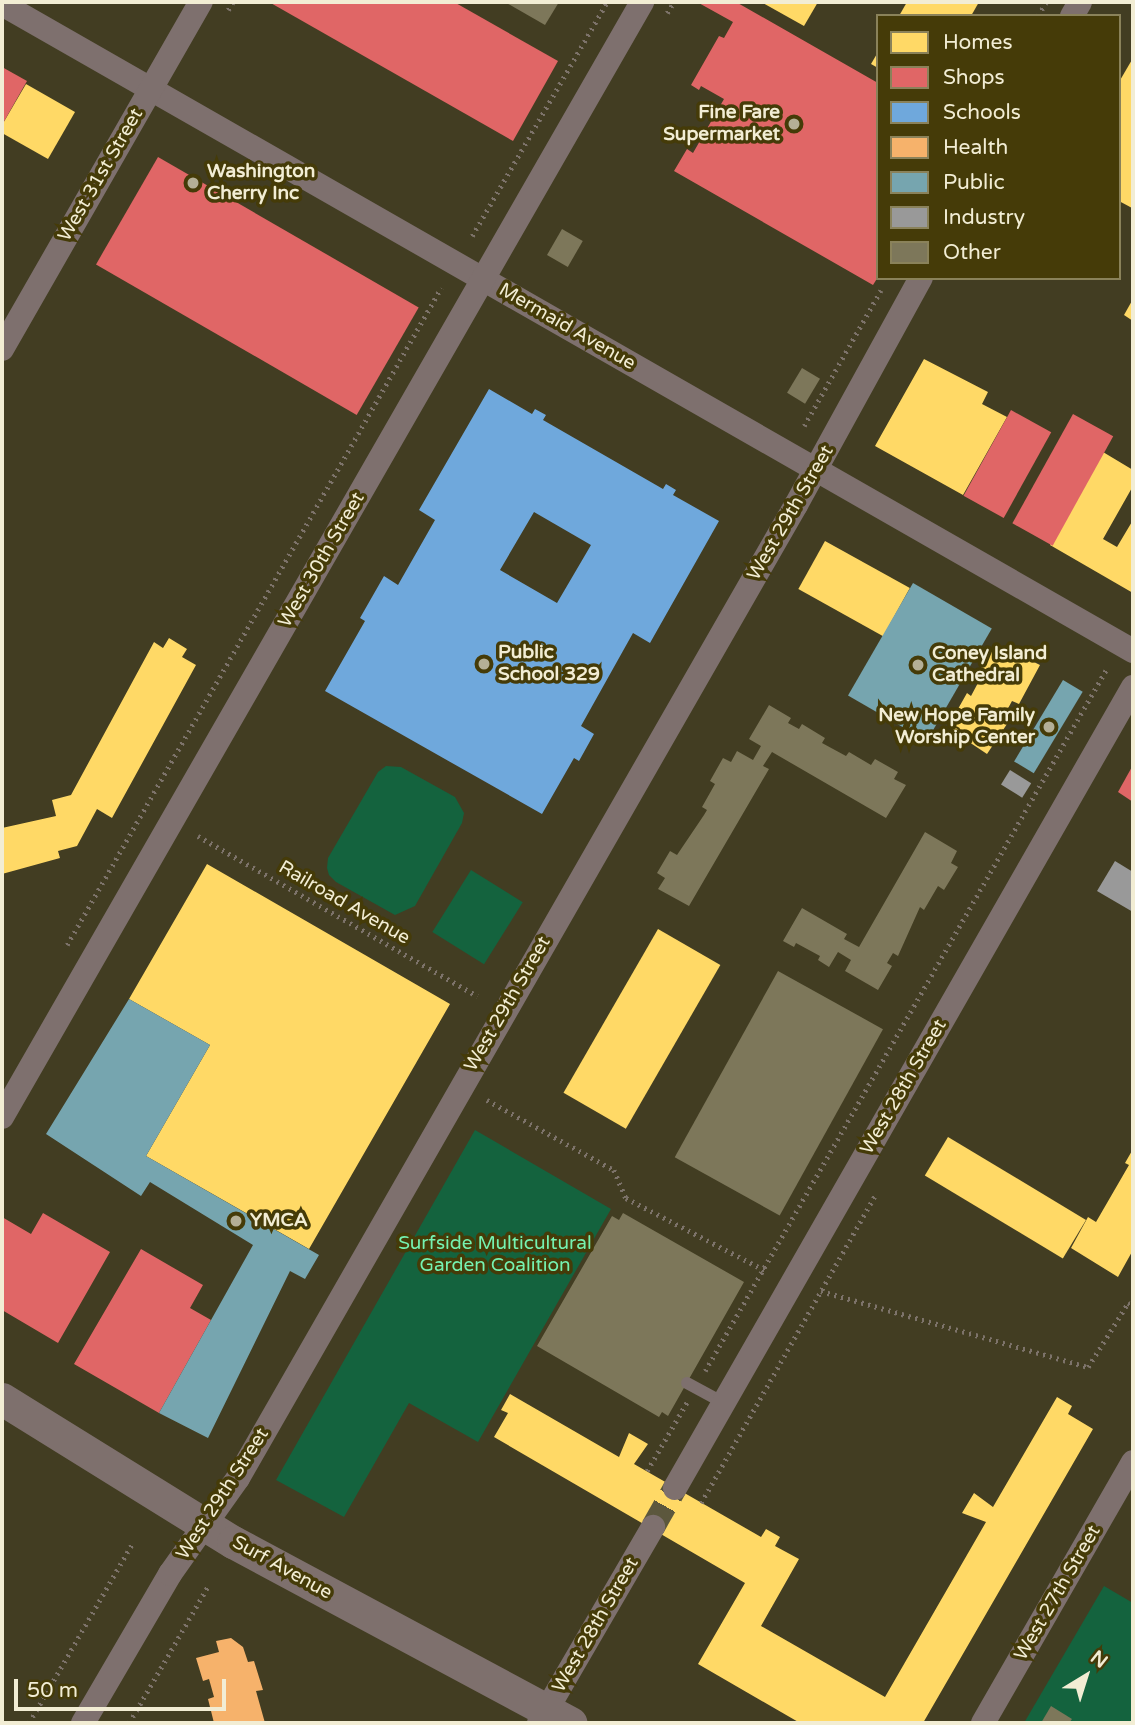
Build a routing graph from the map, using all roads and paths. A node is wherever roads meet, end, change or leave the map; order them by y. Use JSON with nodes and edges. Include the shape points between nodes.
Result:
{"nodes":[{"id":1,"x":201,"y":2,"type":"edge"},
{"id":2,"x":607,"y":2,"type":"edge"},
{"id":3,"x":642,"y":2,"type":"edge"},
{"id":4,"x":2,"y":4,"type":"edge"},
{"id":5,"x":151,"y":89,"type":"junction"},
{"id":6,"x":472,"y":236,"type":"dead end"},
{"id":7,"x":483,"y":279,"type":"junction"},
{"id":8,"x":887,"y":280,"type":"edge"},
{"id":9,"x":920,"y":280,"type":"edge"},
{"id":10,"x":441,"y":288,"type":"dead end"},
{"id":11,"x":2,"y":349,"type":"edge"},
{"id":12,"x":804,"y":426,"type":"dead end"},
{"id":13,"x":816,"y":470,"type":"junction"},
{"id":14,"x":1133,"y":651,"type":"edge"},
{"id":15,"x":1106,"y":670,"type":"dead end"},
{"id":16,"x":1133,"y":687,"type":"edge"},
{"id":17,"x":198,"y":835,"type":"dead end"},
{"id":18,"x":63,"y":952,"type":"dead end"},
{"id":19,"x":477,"y":996,"type":"dead end"},
{"id":20,"x":487,"y":1100,"type":"dead end"},
{"id":21,"x":2,"y":1117,"type":"edge"},
{"id":22,"x":764,"y":1269,"type":"junction"},
{"id":23,"x":792,"y":1284,"type":"junction"},
{"id":24,"x":821,"y":1291,"type":"dead end"},
{"id":25,"x":1133,"y":1305,"type":"edge"},
{"id":26,"x":691,"y":1385,"type":"junction"},
{"id":27,"x":2,"y":1399,"type":"edge"},
{"id":28,"x":724,"y":1402,"type":"junction"},
{"id":29,"x":1133,"y":1462,"type":"edge"},
{"id":30,"x":647,"y":1471,"type":"dead end"},
{"id":31,"x":675,"y":1488,"type":"tunnel mouth"},
{"id":32,"x":205,"y":1525,"type":"junction"},
{"id":33,"x":653,"y":1527,"type":"tunnel mouth"},
{"id":34,"x":133,"y":1542,"type":"dead end"},
{"id":35,"x":208,"y":1586,"type":"dead end"},
{"id":36,"x":552,"y":1719,"type":"edge"},
{"id":37,"x":29,"y":1723,"type":"edge"},
{"id":38,"x":83,"y":1723,"type":"edge"},
{"id":39,"x":129,"y":1723,"type":"edge"},
{"id":40,"x":983,"y":1723,"type":"edge"}],
"edges":[{"from":1,"to":5,"type":"street","name":"West 31st Street"},
{"from":2,"to":6,"type":"path"},
{"from":3,"to":7,"type":"street","name":"West 30th Street"},
{"from":4,"to":5,"type":"street","name":"Mermaid Avenue"},
{"from":5,"to":7,"type":"street","name":"Mermaid Avenue"},
{"from":5,"to":11,"type":"street","name":"West 31st Street"},
{"from":7,"to":13,"type":"street","name":"Mermaid Avenue"},
{"from":7,"to":21,"type":"street","name":"West 30th Street"},
{"from":8,"to":12,"type":"path"},
{"from":9,"to":13,"type":"street","name":"West 29th Street"},
{"from":10,"to":18,"type":"path"},
{"from":13,"to":14,"type":"street","name":"Mermaid Avenue"},
{"from":13,"to":32,"type":"street","name":"West 29th Street","via":[[238,1478]]},
{"from":15,"to":22,"type":"path"},
{"from":16,"to":23,"type":"street","name":"West 28th Street"},
{"from":17,"to":19,"type":"path","name":"Railroad Avenue"},
{"from":20,"to":22,"type":"path","via":[[614,1170],[626,1198]]},
{"from":22,"to":23,"type":"path"},
{"from":22,"to":26,"type":"path"},
{"from":23,"to":28,"type":"street","name":"West 28th Street"},
{"from":24,"to":25,"type":"path","via":[[1088,1367],[1128,1303]]},
{"from":26,"to":28,"type":"lane"},
{"from":26,"to":30,"type":"path"},
{"from":27,"to":32,"type":"main road","name":"Surf Avenue"},
{"from":28,"to":31,"type":"street","name":"West 28th Street"},
{"from":29,"to":40,"type":"street","name":"West 27th Street"},
{"from":32,"to":36,"type":"main road","name":"Surf Avenue"},
{"from":32,"to":38,"type":"street","name":"West 29th Street","via":[[170,1574]]},
{"from":33,"to":36,"type":"street","name":"West 28th Street"},
{"from":34,"to":37,"type":"path"},
{"from":35,"to":39,"type":"path"}]}
